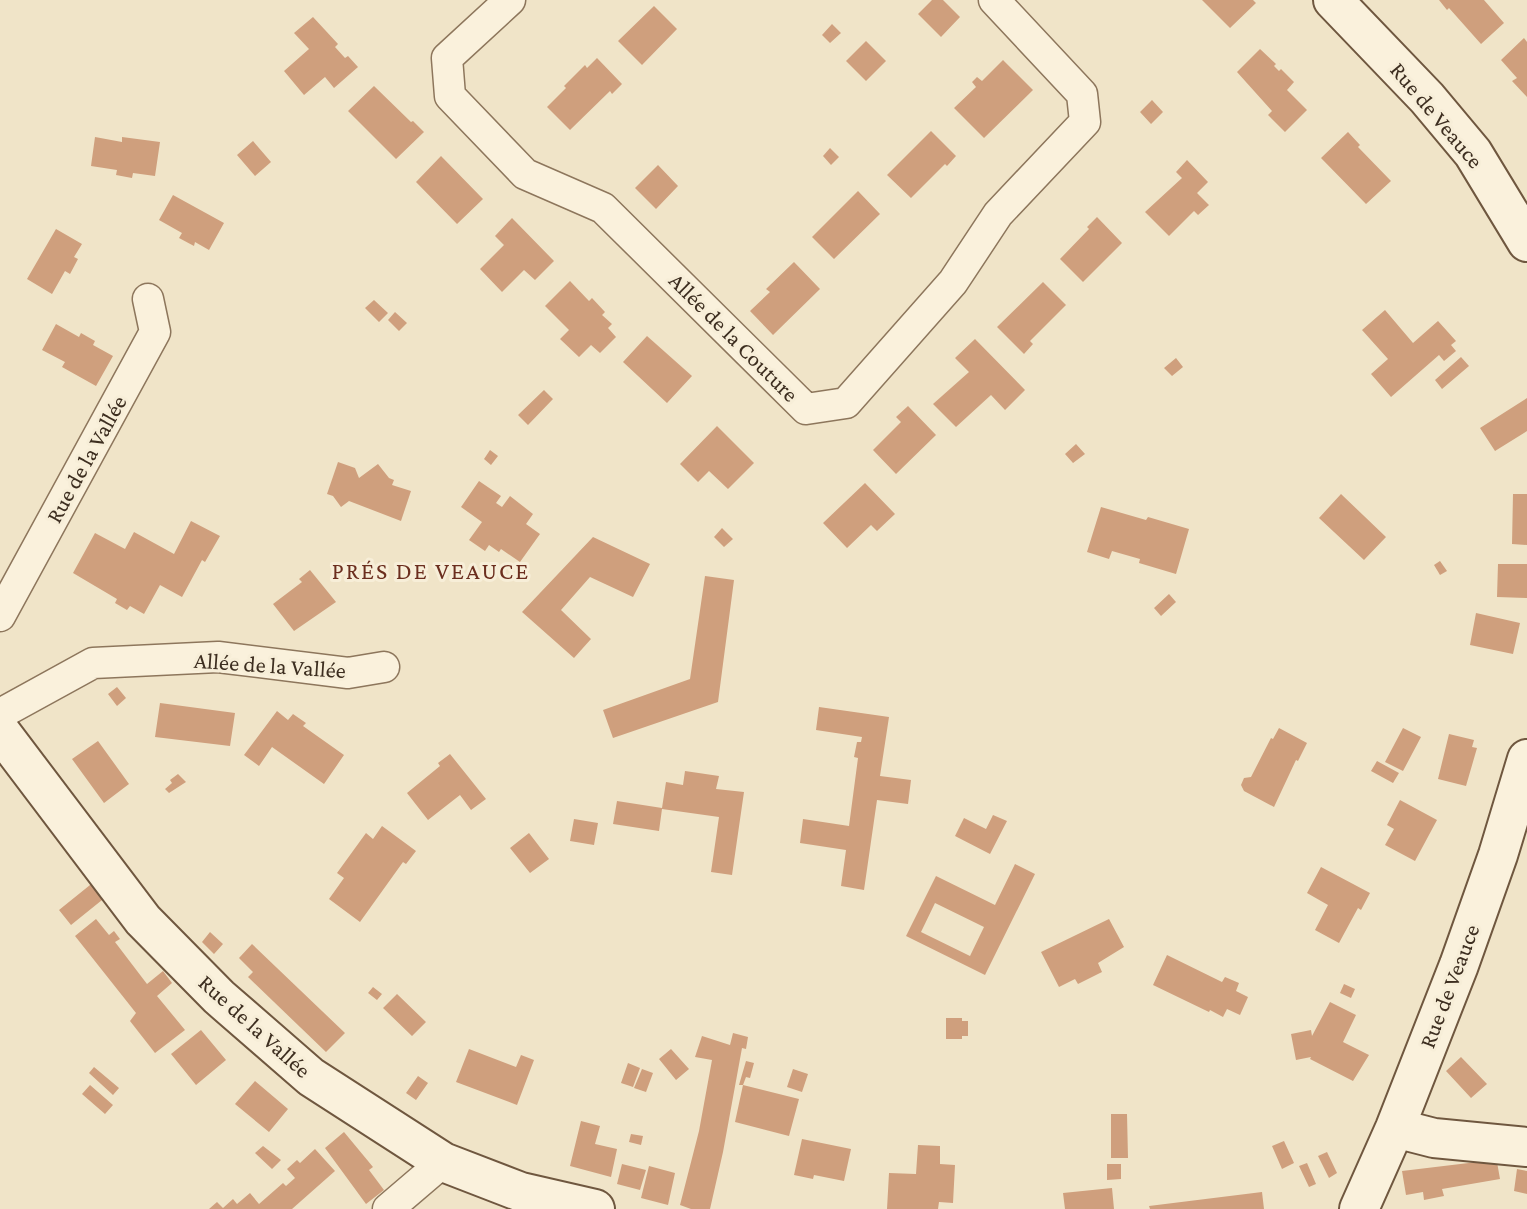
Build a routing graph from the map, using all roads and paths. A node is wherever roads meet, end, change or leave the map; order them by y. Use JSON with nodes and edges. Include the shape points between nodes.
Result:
{"nodes":[{"id":1,"x":510,"y":0,"type":"edge"},
{"id":2,"x":994,"y":0,"type":"edge"},
{"id":3,"x":1333,"y":0,"type":"edge"},
{"id":4,"x":1527,"y":242,"type":"edge"},
{"id":5,"x":148,"y":299,"type":"dead end"},
{"id":6,"x":0,"y":616,"type":"edge"},
{"id":7,"x":384,"y":667,"type":"dead end"},
{"id":8,"x":0,"y":714,"type":"edge"},
{"id":9,"x":0,"y":731,"type":"edge"},
{"id":10,"x":1527,"y":759,"type":"edge"},
{"id":11,"x":1395,"y":1128,"type":"junction"},
{"id":12,"x":1527,"y":1147,"type":"edge"},
{"id":13,"x":443,"y":1162,"type":"junction"},
{"id":14,"x":388,"y":1209,"type":"edge"},
{"id":15,"x":595,"y":1209,"type":"edge"},
{"id":16,"x":1359,"y":1209,"type":"edge"}],
"edges":[{"from":1,"to":2,"type":"street","name":"Allée de la Couture","via":[[447,58],[450,96],[526,174],[603,208],[807,409],[846,403],[953,282],[998,214],[1085,122],[1082,94]]},
{"from":3,"to":4,"type":"street","name":"Rue de Veauce","via":[[1427,97],[1473,153]]},
{"from":5,"to":6,"type":"street","name":"Rue de la Vallée","via":[[155,332]]},
{"from":7,"to":8,"type":"street","name":"Allée de la Vallée","via":[[348,673],[218,657],[93,663]]},
{"from":9,"to":13,"type":"street","name":"Rue de la Vallée","via":[[143,920],[219,997],[310,1077]]},
{"from":10,"to":11,"type":"street","name":"Rue de Veauce","via":[[1459,965]]},
{"from":11,"to":12,"type":"street","via":[[1434,1138]]},
{"from":11,"to":16,"type":"street","name":"Rue de Veauce"},
{"from":13,"to":14,"type":"street"},
{"from":13,"to":15,"type":"street","name":"Rue de la Vallée","via":[[522,1192]]}]}
